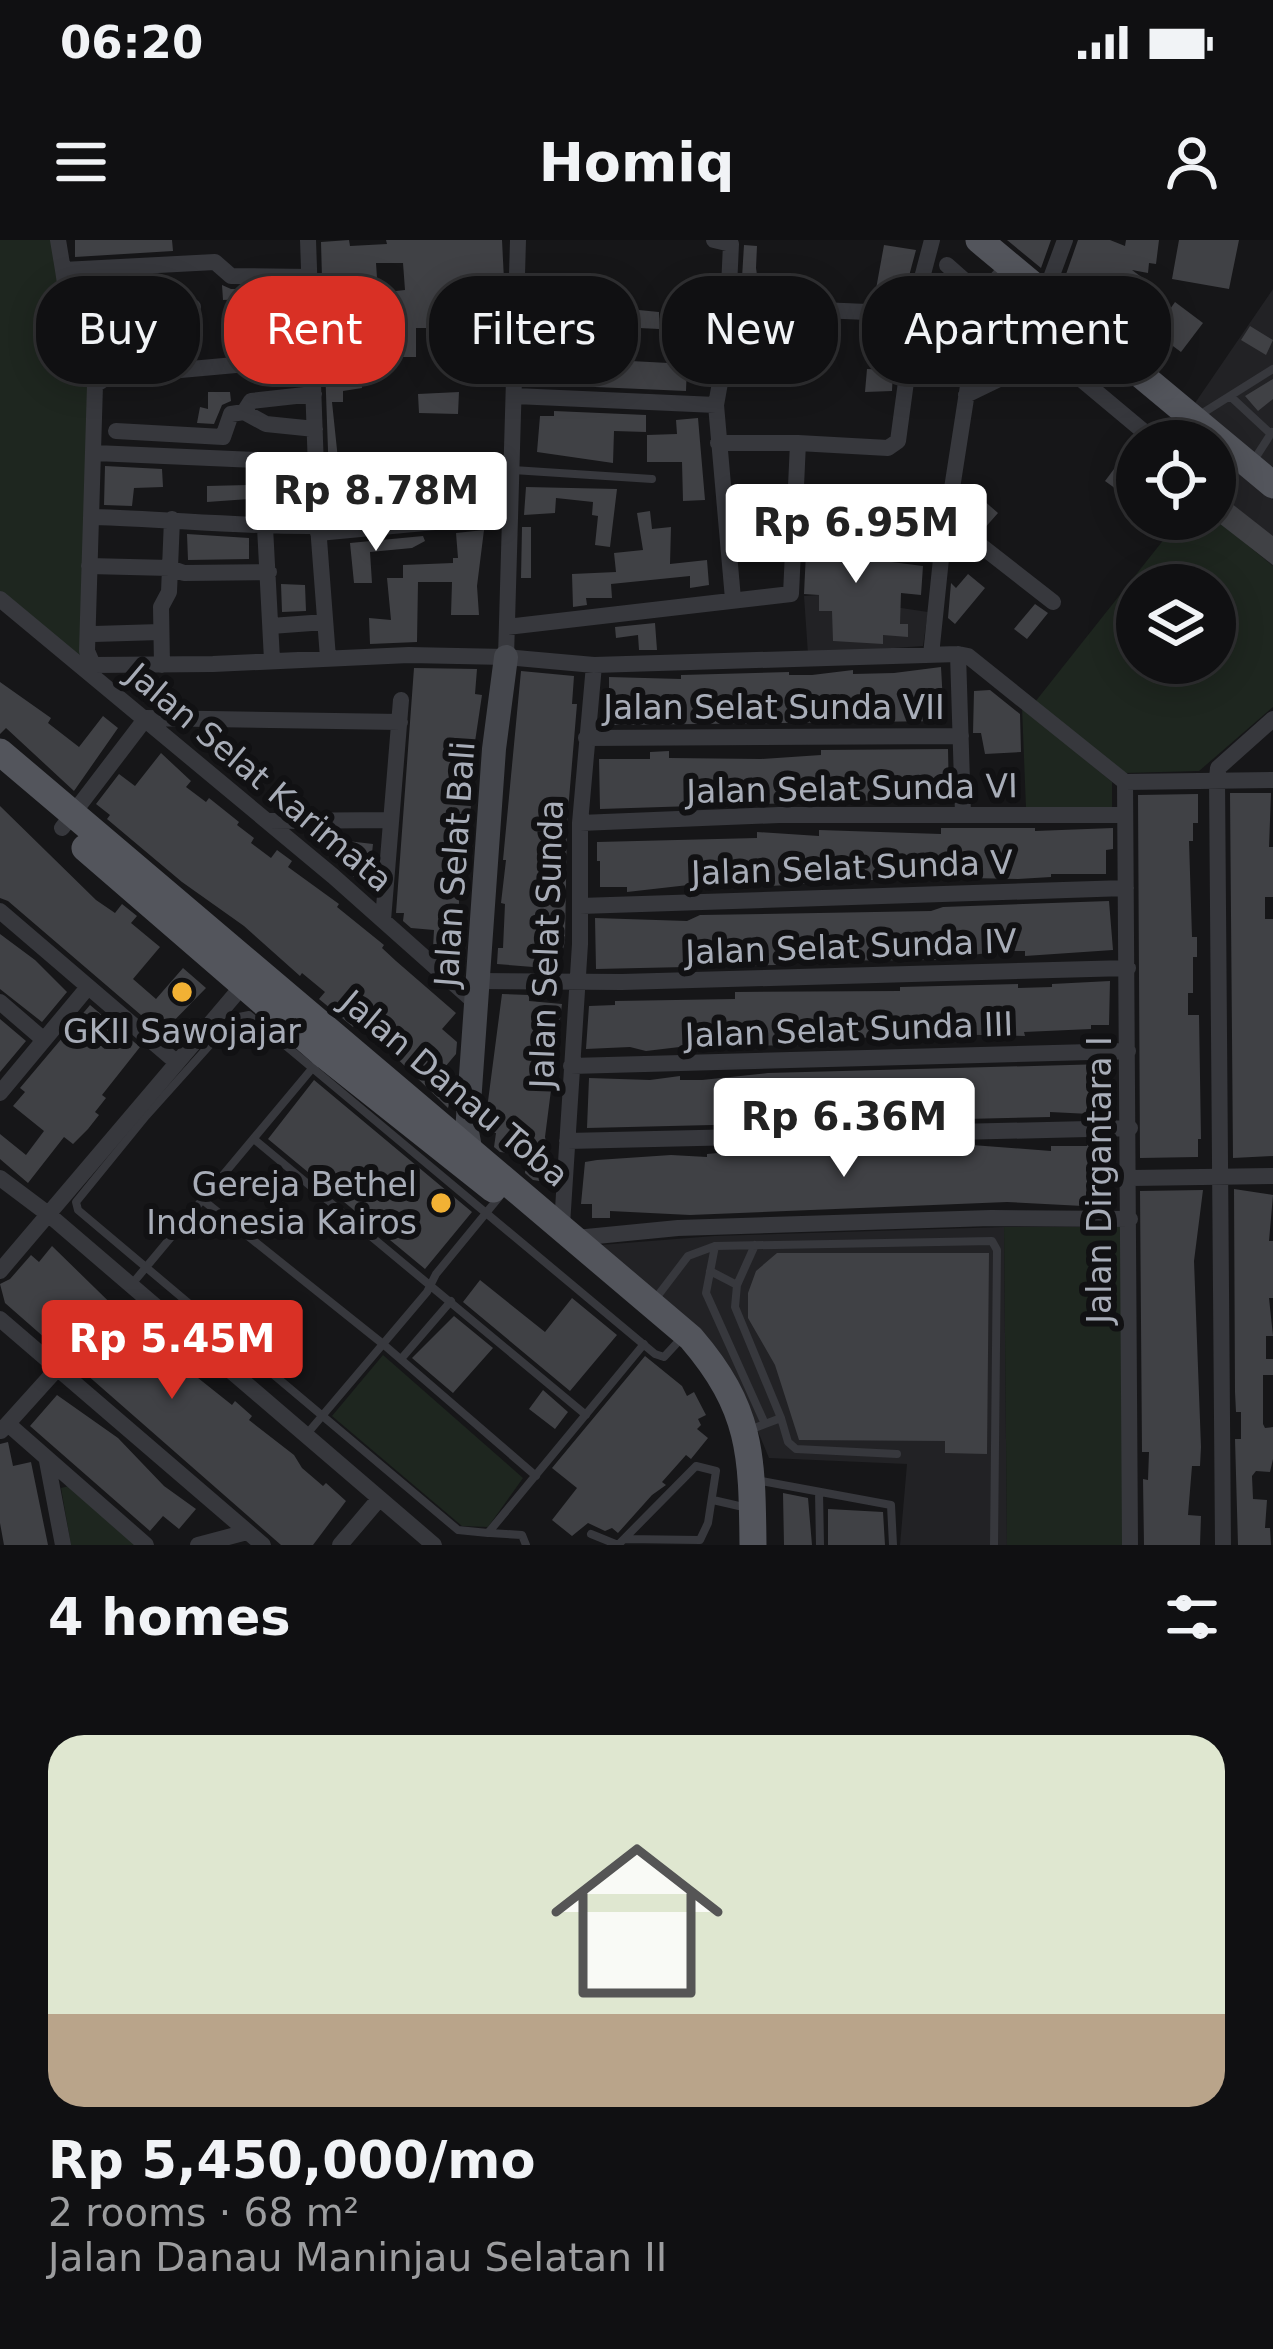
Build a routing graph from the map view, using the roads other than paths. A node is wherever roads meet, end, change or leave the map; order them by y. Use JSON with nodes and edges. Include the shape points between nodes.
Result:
{"nodes":[{"id":1,"x":58,"y":240,"type":"edge"},
{"id":2,"x":308,"y":240,"type":"edge"},
{"id":3,"x":518,"y":240,"type":"edge"},
{"id":4,"x":714,"y":240,"type":"edge"},
{"id":5,"x":932,"y":240,"type":"edge"},
{"id":6,"x":979,"y":240,"type":"edge"},
{"id":7,"x":1065,"y":240,"type":"edge"},
{"id":8,"x":947,"y":265,"type":"dead end"},
{"id":9,"x":1009,"y":265,"type":"junction"},
{"id":10,"x":63,"y":270,"type":"junction"},
{"id":11,"x":64,"y":276,"type":"edge"},
{"id":12,"x":234,"y":276,"type":"edge"},
{"id":13,"x":310,"y":276,"type":"edge"},
{"id":14,"x":729,"y":276,"type":"edge"},
{"id":15,"x":923,"y":276,"type":"edge"},
{"id":16,"x":958,"y":276,"type":"edge"},
{"id":17,"x":1001,"y":276,"type":"edge"},
{"id":18,"x":1023,"y":276,"type":"edge"},
{"id":19,"x":1052,"y":276,"type":"edge"},
{"id":20,"x":1273,"y":370,"type":"edge"},
{"id":21,"x":98,"y":384,"type":"edge"},
{"id":22,"x":314,"y":384,"type":"edge"},
{"id":23,"x":720,"y":384,"type":"edge"},
{"id":24,"x":907,"y":384,"type":"edge"},
{"id":25,"x":968,"y":384,"type":"edge"},
{"id":26,"x":989,"y":384,"type":"edge"},
{"id":27,"x":1087,"y":384,"type":"edge"},
{"id":28,"x":1151,"y":384,"type":"edge"},
{"id":29,"x":314,"y":394,"type":"junction"},
{"id":30,"x":966,"y":395,"type":"junction"},
{"id":31,"x":515,"y":396,"type":"junction"},
{"id":32,"x":1229,"y":396,"type":"junction"},
{"id":33,"x":716,"y":405,"type":"junction"},
{"id":34,"x":244,"y":412,"type":"junction"},
{"id":35,"x":1192,"y":419,"type":"joint"},
{"id":36,"x":1130,"y":420,"type":"edge"},
{"id":37,"x":315,"y":429,"type":"junction"},
{"id":38,"x":116,"y":431,"type":"dead end"},
{"id":39,"x":1272,"y":432,"type":"edge"},
{"id":40,"x":798,"y":442,"type":"junction"},
{"id":41,"x":718,"y":443,"type":"junction"},
{"id":42,"x":95,"y":453,"type":"junction"},
{"id":43,"x":1236,"y":457,"type":"edge"},
{"id":44,"x":316,"y":465,"type":"junction"},
{"id":45,"x":1250,"y":466,"type":"junction"},
{"id":46,"x":511,"y":470,"type":"junction"},
{"id":47,"x":652,"y":479,"type":"dead end"},
{"id":48,"x":1273,"y":485,"type":"edge"},
{"id":49,"x":510,"y":514,"type":"junction"},
{"id":50,"x":93,"y":517,"type":"junction"},
{"id":51,"x":172,"y":519,"type":"junction"},
{"id":52,"x":948,"y":520,"type":"junction"},
{"id":53,"x":265,"y":527,"type":"junction"},
{"id":54,"x":318,"y":529,"type":"junction"},
{"id":55,"x":844,"y":549,"type":"dead end"},
{"id":56,"x":940,"y":560,"type":"junction"},
{"id":57,"x":89,"y":566,"type":"junction"},
{"id":58,"x":170,"y":568,"type":"junction"},
{"id":59,"x":268,"y":572,"type":"junction"},
{"id":60,"x":0,"y":598,"type":"edge"},
{"id":61,"x":733,"y":599,"type":"junction"},
{"id":62,"x":1054,"y":602,"type":"dead end"},
{"id":63,"x":325,"y":622,"type":"junction"},
{"id":64,"x":271,"y":626,"type":"junction"},
{"id":65,"x":507,"y":627,"type":"junction"},
{"id":66,"x":160,"y":632,"type":"junction"},
{"id":67,"x":94,"y":634,"type":"dead end"},
{"id":68,"x":958,"y":654,"type":"junction"},
{"id":69,"x":931,"y":655,"type":"junction"},
{"id":70,"x":506,"y":657,"type":"junction"},
{"id":71,"x":328,"y":658,"type":"junction"},
{"id":72,"x":272,"y":660,"type":"junction"},
{"id":73,"x":162,"y":665,"type":"junction"},
{"id":74,"x":594,"y":665,"type":"junction"},
{"id":75,"x":401,"y":700,"type":"dead end"},
{"id":76,"x":146,"y":718,"type":"junction"},
{"id":77,"x":1273,"y":719,"type":"edge"},
{"id":78,"x":400,"y":722,"type":"junction"},
{"id":79,"x":962,"y":736,"type":"junction"},
{"id":80,"x":586,"y":739,"type":"junction"},
{"id":81,"x":0,"y":752,"type":"edge"},
{"id":82,"x":0,"y":776,"type":"edge"},
{"id":83,"x":1217,"y":779,"type":"junction"},
{"id":84,"x":1273,"y":780,"type":"edge"},
{"id":85,"x":1125,"y":782,"type":"junction"},
{"id":86,"x":963,"y":814,"type":"junction"},
{"id":87,"x":1125,"y":814,"type":"junction"},
{"id":88,"x":67,"y":820,"type":"junction"},
{"id":89,"x":267,"y":820,"type":"junction"},
{"id":90,"x":391,"y":820,"type":"junction"},
{"id":91,"x":580,"y":823,"type":"junction"},
{"id":92,"x":1126,"y":888,"type":"junction"},
{"id":93,"x":580,"y":906,"type":"junction"},
{"id":94,"x":0,"y":911,"type":"edge"},
{"id":95,"x":383,"y":920,"type":"junction"},
{"id":96,"x":1128,"y":968,"type":"junction"},
{"id":97,"x":576,"y":981,"type":"junction"},
{"id":98,"x":244,"y":984,"type":"junction"},
{"id":99,"x":88,"y":987,"type":"junction"},
{"id":100,"x":478,"y":993,"type":"junction"},
{"id":101,"x":0,"y":1002,"type":"edge"},
{"id":102,"x":44,"y":1040,"type":"junction"},
{"id":103,"x":202,"y":1043,"type":"junction"},
{"id":104,"x":1128,"y":1051,"type":"junction"},
{"id":105,"x":175,"y":1061,"type":"junction"},
{"id":106,"x":318,"y":1061,"type":"junction"},
{"id":107,"x":572,"y":1066,"type":"junction"},
{"id":108,"x":2,"y":1087,"type":"edge"},
{"id":109,"x":140,"y":1113,"type":"junction"},
{"id":110,"x":1130,"y":1129,"type":"junction"},
{"id":111,"x":255,"y":1140,"type":"junction"},
{"id":112,"x":567,"y":1141,"type":"junction"},
{"id":113,"x":464,"y":1156,"type":"junction"},
{"id":114,"x":1273,"y":1176,"type":"edge"},
{"id":115,"x":1223,"y":1177,"type":"junction"},
{"id":116,"x":0,"y":1178,"type":"edge"},
{"id":117,"x":1131,"y":1178,"type":"junction"},
{"id":118,"x":204,"y":1201,"type":"junction"},
{"id":119,"x":494,"y":1203,"type":"junction"},
{"id":120,"x":48,"y":1214,"type":"junction"},
{"id":121,"x":1130,"y":1219,"type":"junction"},
{"id":122,"x":569,"y":1232,"type":"junction"},
{"id":123,"x":755,"y":1245,"type":"junction"},
{"id":124,"x":715,"y":1246,"type":"junction"},
{"id":125,"x":148,"y":1266,"type":"junction"},
{"id":126,"x":710,"y":1270,"type":"junction"},
{"id":127,"x":0,"y":1271,"type":"edge"},
{"id":128,"x":431,"y":1284,"type":"junction"},
{"id":129,"x":131,"y":1285,"type":"junction"},
{"id":130,"x":737,"y":1285,"type":"junction"},
{"id":131,"x":452,"y":1301,"type":"junction"},
{"id":132,"x":652,"y":1302,"type":"junction"},
{"id":133,"x":0,"y":1319,"type":"edge"},
{"id":134,"x":383,"y":1344,"type":"junction"},
{"id":135,"x":644,"y":1344,"type":"junction"},
{"id":136,"x":676,"y":1344,"type":"junction"},
{"id":137,"x":400,"y":1359,"type":"junction"},
{"id":138,"x":56,"y":1370,"type":"junction"},
{"id":139,"x":323,"y":1415,"type":"junction"},
{"id":140,"x":586,"y":1415,"type":"junction"},
{"id":141,"x":781,"y":1418,"type":"junction"},
{"id":142,"x":756,"y":1427,"type":"junction"},
{"id":143,"x":4,"y":1428,"type":"edge"},
{"id":144,"x":304,"y":1436,"type":"junction"},
{"id":145,"x":897,"y":1454,"type":"dead end"},
{"id":146,"x":47,"y":1460,"type":"junction"},
{"id":147,"x":536,"y":1476,"type":"junction"},
{"id":148,"x":752,"y":1480,"type":"junction"},
{"id":149,"x":819,"y":1492,"type":"junction"},
{"id":150,"x":380,"y":1498,"type":"junction"},
{"id":151,"x":726,"y":1503,"type":"junction"},
{"id":152,"x":247,"y":1532,"type":"junction"},
{"id":153,"x":488,"y":1533,"type":"junction"},
{"id":154,"x":591,"y":1534,"type":"dead end"},
{"id":155,"x":620,"y":1543,"type":"edge"},
{"id":156,"x":62,"y":1545,"type":"edge"},
{"id":157,"x":146,"y":1545,"type":"edge"},
{"id":158,"x":198,"y":1545,"type":"edge"},
{"id":159,"x":263,"y":1545,"type":"edge"},
{"id":160,"x":340,"y":1545,"type":"edge"},
{"id":161,"x":434,"y":1545,"type":"edge"},
{"id":162,"x":526,"y":1545,"type":"edge"},
{"id":163,"x":738,"y":1545,"type":"edge"},
{"id":164,"x":753,"y":1545,"type":"edge"},
{"id":165,"x":820,"y":1545,"type":"edge"},
{"id":166,"x":893,"y":1545,"type":"edge"},
{"id":167,"x":994,"y":1545,"type":"edge"},
{"id":168,"x":1130,"y":1545,"type":"edge"},
{"id":169,"x":1223,"y":1545,"type":"edge"}],
"edges":[{"from":1,"to":10,"type":"street"},
{"from":2,"to":13,"type":"street"},
{"from":3,"to":31,"type":"street"},
{"from":4,"to":14,"type":"street","via":[[730,244]]},
{"from":5,"to":15,"type":"street"},
{"from":6,"to":9,"type":"main road"},
{"from":7,"to":19,"type":"street"},
{"from":8,"to":16,"type":"street"},
{"from":9,"to":17,"type":"street"},
{"from":9,"to":18,"type":"main road"},
{"from":10,"to":11,"type":"street"},
{"from":10,"to":12,"type":"street","via":[[215,262]]},
{"from":20,"to":32,"type":"lane"},
{"from":21,"to":42,"type":"street"},
{"from":22,"to":29,"type":"street"},
{"from":23,"to":33,"type":"street"},
{"from":24,"to":40,"type":"street","via":[[895,445]]},
{"from":25,"to":30,"type":"street"},
{"from":26,"to":30,"type":"street"},
{"from":27,"to":36,"type":"street"},
{"from":28,"to":35,"type":"main road"},
{"from":29,"to":34,"type":"street","via":[[254,400]]},
{"from":29,"to":37,"type":"street"},
{"from":30,"to":52,"type":"street"},
{"from":31,"to":33,"type":"street"},
{"from":31,"to":46,"type":"street"},
{"from":32,"to":35,"type":"lane"},
{"from":32,"to":39,"type":"lane"},
{"from":33,"to":41,"type":"street"},
{"from":34,"to":37,"type":"street","via":[[266,424]]},
{"from":34,"to":38,"type":"street","via":[[230,414],[223,436]]},
{"from":37,"to":44,"type":"street"},
{"from":39,"to":45,"type":"lane"},
{"from":40,"to":41,"type":"street"},
{"from":40,"to":61,"type":"street","via":[[793,592]]},
{"from":41,"to":61,"type":"street"},
{"from":42,"to":44,"type":"street"},
{"from":42,"to":50,"type":"street"},
{"from":43,"to":45,"type":"main road"},
{"from":44,"to":54,"type":"street"},
{"from":45,"to":48,"type":"main road"},
{"from":46,"to":47,"type":"lane"},
{"from":46,"to":49,"type":"street"},
{"from":49,"to":54,"type":"street"},
{"from":49,"to":65,"type":"street"},
{"from":50,"to":51,"type":"street"},
{"from":50,"to":57,"type":"street"},
{"from":51,"to":53,"type":"street"},
{"from":51,"to":58,"type":"street"},
{"from":52,"to":56,"type":"street"},
{"from":52,"to":62,"type":"street"},
{"from":53,"to":54,"type":"street"},
{"from":53,"to":59,"type":"street"},
{"from":54,"to":63,"type":"street"},
{"from":55,"to":56,"type":"lane"},
{"from":56,"to":69,"type":"street"},
{"from":57,"to":58,"type":"street"},
{"from":57,"to":73,"type":"street","via":[[90,662]]},
{"from":58,"to":59,"type":"street"},
{"from":58,"to":66,"type":"street"},
{"from":59,"to":64,"type":"street"},
{"from":60,"to":76,"type":"street","name":"Jalan Selat Karimata"},
{"from":61,"to":65,"type":"street"},
{"from":63,"to":64,"type":"street"},
{"from":63,"to":71,"type":"street"},
{"from":64,"to":72,"type":"street"},
{"from":65,"to":70,"type":"street"},
{"from":66,"to":67,"type":"street"},
{"from":66,"to":73,"type":"street"},
{"from":68,"to":69,"type":"street"},
{"from":68,"to":79,"type":"street"},
{"from":68,"to":85,"type":"street"},
{"from":69,"to":74,"type":"street"},
{"from":70,"to":71,"type":"street"},
{"from":70,"to":74,"type":"street"},
{"from":70,"to":100,"type":"street","name":"Jalan Selat Bali"},
{"from":71,"to":72,"type":"street"},
{"from":72,"to":73,"type":"street"},
{"from":74,"to":80,"type":"street","name":"Jalan Selat Sunda"},
{"from":75,"to":78,"type":"street"},
{"from":76,"to":78,"type":"street"},
{"from":76,"to":88,"type":"street"},
{"from":76,"to":89,"type":"street","name":"Jalan Selat Karimata"},
{"from":77,"to":83,"type":"street","via":[[1218,769]]},
{"from":78,"to":90,"type":"street"},
{"from":79,"to":80,"type":"street","name":"Jalan Selat Sunda VII"},
{"from":79,"to":86,"type":"street"},
{"from":80,"to":91,"type":"street","name":"Jalan Selat Sunda"},
{"from":81,"to":88,"type":"main road","name":"Jalan Danau Toba"},
{"from":82,"to":88,"type":"main road","name":"Jalan Danau Toba"},
{"from":83,"to":84,"type":"street"},
{"from":83,"to":85,"type":"street"},
{"from":83,"to":115,"type":"street"},
{"from":85,"to":87,"type":"street","name":"Jalan Dirgantara I"},
{"from":86,"to":87,"type":"street","name":"Jalan Selat Sunda VI"},
{"from":86,"to":91,"type":"street","name":"Jalan Selat Sunda VI"},
{"from":87,"to":92,"type":"street","name":"Jalan Dirgantara I"},
{"from":88,"to":98,"type":"main road","name":"Jalan Danau Toba"},
{"from":88,"to":113,"type":"main road","name":"Jalan Danau Toba"},
{"from":89,"to":90,"type":"street"},
{"from":89,"to":95,"type":"street","name":"Jalan Selat Karimata"},
{"from":90,"to":95,"type":"street"},
{"from":91,"to":93,"type":"street","name":"Jalan Selat Sunda"},
{"from":92,"to":93,"type":"street","name":"Jalan Selat Sunda V"},
{"from":92,"to":96,"type":"street","name":"Jalan Dirgantara I"},
{"from":93,"to":97,"type":"street","name":"Jalan Selat Sunda"},
{"from":94,"to":99,"type":"street"},
{"from":95,"to":100,"type":"street","name":"Jalan Selat Karimata"},
{"from":96,"to":97,"type":"street","name":"Jalan Selat Sunda IV"},
{"from":96,"to":104,"type":"street","name":"Jalan Dirgantara I"},
{"from":97,"to":100,"type":"street","name":"Jalan Selat Sunda IV"},
{"from":97,"to":107,"type":"street","name":"Jalan Selat Sunda"},
{"from":98,"to":103,"type":"street"},
{"from":98,"to":106,"type":"main road","name":"Jalan Danau Toba"},
{"from":99,"to":102,"type":"street"},
{"from":99,"to":105,"type":"street"},
{"from":100,"to":113,"type":"street","name":"Jalan Selat Bali"},
{"from":101,"to":102,"type":"street"},
{"from":102,"to":108,"type":"street"},
{"from":103,"to":105,"type":"street"},
{"from":103,"to":106,"type":"lane","via":[[249,1015]]},
{"from":103,"to":109,"type":"lane"},
{"from":104,"to":107,"type":"street","name":"Jalan Selat Sunda III"},
{"from":104,"to":110,"type":"street","name":"Jalan Dirgantara I"},
{"from":105,"to":109,"type":"street"},
{"from":106,"to":111,"type":"lane"},
{"from":106,"to":113,"type":"main road","name":"Jalan Danau Toba"},
{"from":106,"to":119,"type":"lane"},
{"from":107,"to":112,"type":"street","name":"Jalan Selat Sunda"},
{"from":109,"to":120,"type":"street"},
{"from":109,"to":125,"type":"lane","via":[[75,1206]]},
{"from":110,"to":112,"type":"street"},
{"from":110,"to":117,"type":"street","name":"Jalan Dirgantara I"},
{"from":111,"to":118,"type":"lane"},
{"from":111,"to":128,"type":"lane"},
{"from":112,"to":122,"type":"street","name":"Jalan Selat Sunda"},
{"from":113,"to":119,"type":"main road","name":"Jalan Danau Toba"},
{"from":113,"to":122,"type":"main road","name":"Jalan Danau Toba"},
{"from":114,"to":115,"type":"street"},
{"from":115,"to":117,"type":"street"},
{"from":115,"to":169,"type":"street"},
{"from":116,"to":120,"type":"street"},
{"from":117,"to":121,"type":"street","name":"Jalan Dirgantara I"},
{"from":118,"to":125,"type":"lane"},
{"from":118,"to":134,"type":"lane"},
{"from":119,"to":128,"type":"lane"},
{"from":119,"to":135,"type":"lane"},
{"from":119,"to":136,"type":"main road","name":"Jalan Danau Toba"},
{"from":120,"to":127,"type":"street"},
{"from":120,"to":129,"type":"street"},
{"from":121,"to":122,"type":"street"},
{"from":121,"to":168,"type":"street","name":"Jalan Dirgantara I"},
{"from":122,"to":132,"type":"main road","name":"Jalan Danau Toba"},
{"from":123,"to":124,"type":"lane"},
{"from":123,"to":130,"type":"lane"},
{"from":123,"to":167,"type":"lane","via":[[995,1244]]},
{"from":124,"to":126,"type":"lane"},
{"from":124,"to":132,"type":"lane","via":[[688,1256]]},
{"from":125,"to":129,"type":"lane"},
{"from":125,"to":139,"type":"lane"},
{"from":126,"to":130,"type":"lane"},
{"from":126,"to":142,"type":"lane","via":[[706,1294]]},
{"from":128,"to":131,"type":"lane"},
{"from":128,"to":134,"type":"lane"},
{"from":129,"to":144,"type":"street"},
{"from":130,"to":141,"type":"lane","via":[[735,1307]]},
{"from":131,"to":137,"type":"lane"},
{"from":131,"to":140,"type":"lane"},
{"from":132,"to":142,"type":"main road","name":"Jalan Danau Toba","via":[[716,1367]]},
{"from":133,"to":138,"type":"street"},
{"from":134,"to":137,"type":"lane"},
{"from":134,"to":139,"type":"lane"},
{"from":135,"to":136,"type":"lane","via":[[664,1357]]},
{"from":135,"to":140,"type":"lane"},
{"from":136,"to":151,"type":"main road","name":"Jalan Danau Toba","via":[[707,1376],[729,1417],[737,1457]]},
{"from":137,"to":147,"type":"lane"},
{"from":138,"to":143,"type":"street"},
{"from":138,"to":152,"type":"street"},
{"from":139,"to":144,"type":"lane"},
{"from":139,"to":153,"type":"lane","via":[[458,1531]]},
{"from":140,"to":147,"type":"lane"},
{"from":141,"to":142,"type":"lane"},
{"from":141,"to":145,"type":"lane","via":[[796,1449]]},
{"from":142,"to":148,"type":"main road","name":"Jalan Danau Toba"},
{"from":143,"to":146,"type":"street"},
{"from":144,"to":150,"type":"street"},
{"from":146,"to":156,"type":"street"},
{"from":146,"to":157,"type":"street"},
{"from":147,"to":153,"type":"lane"},
{"from":148,"to":149,"type":"lane"},
{"from":148,"to":164,"type":"main road","name":"Jalan Danau Toba"},
{"from":149,"to":165,"type":"lane"},
{"from":149,"to":166,"type":"lane","via":[[891,1505]]},
{"from":150,"to":160,"type":"street"},
{"from":150,"to":161,"type":"street"},
{"from":151,"to":155,"type":"lane","via":[[695,1543]]},
{"from":151,"to":155,"type":"lane","via":[[717,1473],[696,1466]]},
{"from":151,"to":163,"type":"main road","name":"Jalan Danau Toba"},
{"from":152,"to":158,"type":"street"},
{"from":152,"to":159,"type":"street"},
{"from":153,"to":162,"type":"lane","via":[[522,1535]]},
{"from":154,"to":155,"type":"lane"}]}
